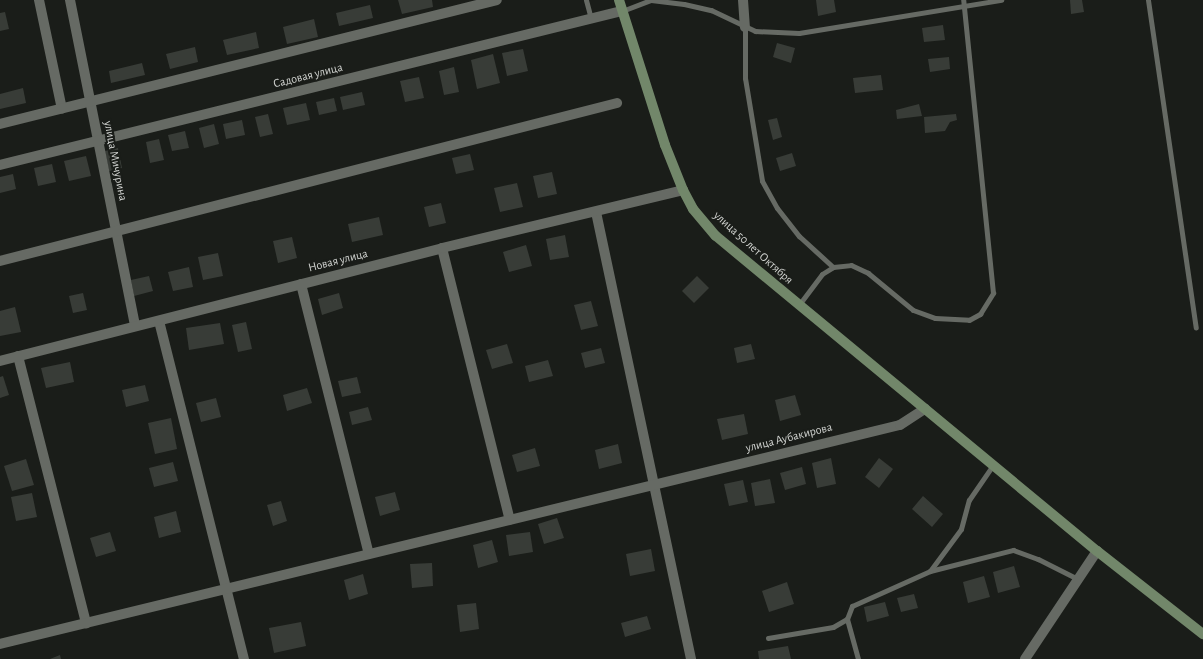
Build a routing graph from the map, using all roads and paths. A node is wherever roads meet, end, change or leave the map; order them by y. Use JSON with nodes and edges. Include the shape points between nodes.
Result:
{"nodes":[{"id":1,"x":39,"y":0,"type":"edge"},
{"id":2,"x":70,"y":0,"type":"edge"},
{"id":3,"x":497,"y":0,"type":"edge"},
{"id":4,"x":586,"y":0,"type":"edge"},
{"id":5,"x":619,"y":0,"type":"edge"},
{"id":6,"x":743,"y":0,"type":"edge"},
{"id":7,"x":963,"y":0,"type":"edge"},
{"id":8,"x":1001,"y":0,"type":"edge"},
{"id":9,"x":1148,"y":0,"type":"edge"},
{"id":10,"x":964,"y":7,"type":"junction"},
{"id":11,"x":622,"y":11,"type":"junction"},
{"id":12,"x":591,"y":18,"type":"junction"},
{"id":13,"x":745,"y":27,"type":"junction"},
{"id":14,"x":90,"y":102,"type":"junction"},
{"id":15,"x":617,"y":103,"type":"dead end"},
{"id":16,"x":62,"y":109,"type":"junction"},
{"id":17,"x":0,"y":124,"type":"edge"},
{"id":18,"x":99,"y":142,"type":"junction"},
{"id":19,"x":0,"y":165,"type":"edge"},
{"id":20,"x":682,"y":190,"type":"junction"},
{"id":21,"x":596,"y":212,"type":"junction"},
{"id":22,"x":116,"y":233,"type":"junction"},
{"id":23,"x":442,"y":248,"type":"junction"},
{"id":24,"x":0,"y":261,"type":"edge"},
{"id":25,"x":833,"y":266,"type":"junction"},
{"id":26,"x":300,"y":284,"type":"junction"},
{"id":27,"x":798,"y":306,"type":"junction"},
{"id":28,"x":159,"y":320,"type":"junction"},
{"id":29,"x":136,"y":326,"type":"junction"},
{"id":30,"x":1196,"y":328,"type":"dead end"},
{"id":31,"x":18,"y":356,"type":"junction"},
{"id":32,"x":0,"y":361,"type":"edge"},
{"id":33,"x":925,"y":408,"type":"junction"},
{"id":34,"x":993,"y":465,"type":"junction"},
{"id":35,"x":655,"y":484,"type":"junction"},
{"id":36,"x":510,"y":520,"type":"junction"},
{"id":37,"x":1097,"y":551,"type":"junction"},
{"id":38,"x":369,"y":554,"type":"junction"},
{"id":39,"x":930,"y":571,"type":"junction"},
{"id":40,"x":1078,"y":579,"type":"junction"},
{"id":41,"x":226,"y":589,"type":"junction"},
{"id":42,"x":847,"y":619,"type":"junction"},
{"id":43,"x":86,"y":623,"type":"junction"},
{"id":44,"x":1203,"y":634,"type":"edge"},
{"id":45,"x":768,"y":638,"type":"dead end"},
{"id":46,"x":0,"y":644,"type":"edge"},
{"id":47,"x":244,"y":659,"type":"edge"},
{"id":48,"x":691,"y":659,"type":"edge"},
{"id":49,"x":858,"y":659,"type":"edge"},
{"id":50,"x":1025,"y":659,"type":"edge"}],
"edges":[{"from":1,"to":16,"type":"street"},
{"from":2,"to":14,"type":"street","name":"улица Мичурина"},
{"from":3,"to":14,"type":"street"},
{"from":4,"to":12,"type":"lane"},
{"from":5,"to":11,"type":"main road","name":"улица 50 лет Октября"},
{"from":6,"to":13,"type":"street"},
{"from":7,"to":10,"type":"lane"},
{"from":8,"to":10,"type":"lane"},
{"from":9,"to":30,"type":"lane"},
{"from":10,"to":13,"type":"lane","via":[[799,33],[755,31]]},
{"from":10,"to":25,"type":"lane","via":[[993,293],[980,314],[969,320],[935,318],[913,310],[868,273],[851,265]]},
{"from":11,"to":12,"type":"street","name":"Садовая улица"},
{"from":11,"to":13,"type":"lane","via":[[651,0],[684,4],[711,10]]},
{"from":11,"to":20,"type":"main road","name":"улица 50 лет Октября"},
{"from":12,"to":18,"type":"street","name":"Садовая улица"},
{"from":13,"to":25,"type":"lane","via":[[745,78],[762,181],[777,208],[799,236]]},
{"from":14,"to":16,"type":"street"},
{"from":14,"to":18,"type":"street","name":"улица Мичурина"},
{"from":15,"to":22,"type":"street"},
{"from":16,"to":17,"type":"street"},
{"from":18,"to":19,"type":"street","name":"Садовая улица"},
{"from":18,"to":22,"type":"street","name":"улица Мичурина"},
{"from":20,"to":21,"type":"street","name":"Новая улица"},
{"from":20,"to":27,"type":"main road","name":"улица 50 лет Октября","via":[[693,209],[716,236]]},
{"from":21,"to":23,"type":"street","name":"Новая улица"},
{"from":21,"to":35,"type":"street"},
{"from":22,"to":24,"type":"street"},
{"from":22,"to":29,"type":"street","name":"улица Мичурина"},
{"from":23,"to":26,"type":"street","name":"Новая улица"},
{"from":23,"to":36,"type":"street"},
{"from":25,"to":27,"type":"lane","via":[[822,274]]},
{"from":26,"to":28,"type":"street","name":"Новая улица"},
{"from":26,"to":38,"type":"street"},
{"from":27,"to":33,"type":"main road","name":"улица 50 лет Октября"},
{"from":28,"to":29,"type":"street","name":"Новая улица"},
{"from":28,"to":41,"type":"street"},
{"from":29,"to":31,"type":"street","name":"Новая улица"},
{"from":31,"to":32,"type":"street","name":"Новая улица"},
{"from":31,"to":43,"type":"street"},
{"from":33,"to":34,"type":"main road","name":"улица 50 лет Октября"},
{"from":33,"to":35,"type":"street","name":"улица Аубакирова","via":[[900,425]]},
{"from":34,"to":37,"type":"main road","name":"улица 50 лет Октября"},
{"from":34,"to":39,"type":"lane","via":[[968,500],[961,529]]},
{"from":35,"to":36,"type":"street","name":"улица Аубакирова"},
{"from":35,"to":48,"type":"street"},
{"from":36,"to":38,"type":"street","name":"улица Аубакирова"},
{"from":37,"to":40,"type":"street"},
{"from":37,"to":44,"type":"main road","name":"улица 50 лет Октября"},
{"from":38,"to":41,"type":"street","name":"улица Аубакирова"},
{"from":39,"to":40,"type":"lane","via":[[1013,550]]},
{"from":39,"to":42,"type":"lane","via":[[852,606]]},
{"from":40,"to":50,"type":"street"},
{"from":41,"to":43,"type":"street","name":"улица Аубакирова"},
{"from":41,"to":47,"type":"street"},
{"from":42,"to":45,"type":"lane","via":[[833,627]]},
{"from":42,"to":49,"type":"lane"},
{"from":43,"to":46,"type":"street","name":"улица Аубакирова"}]}
